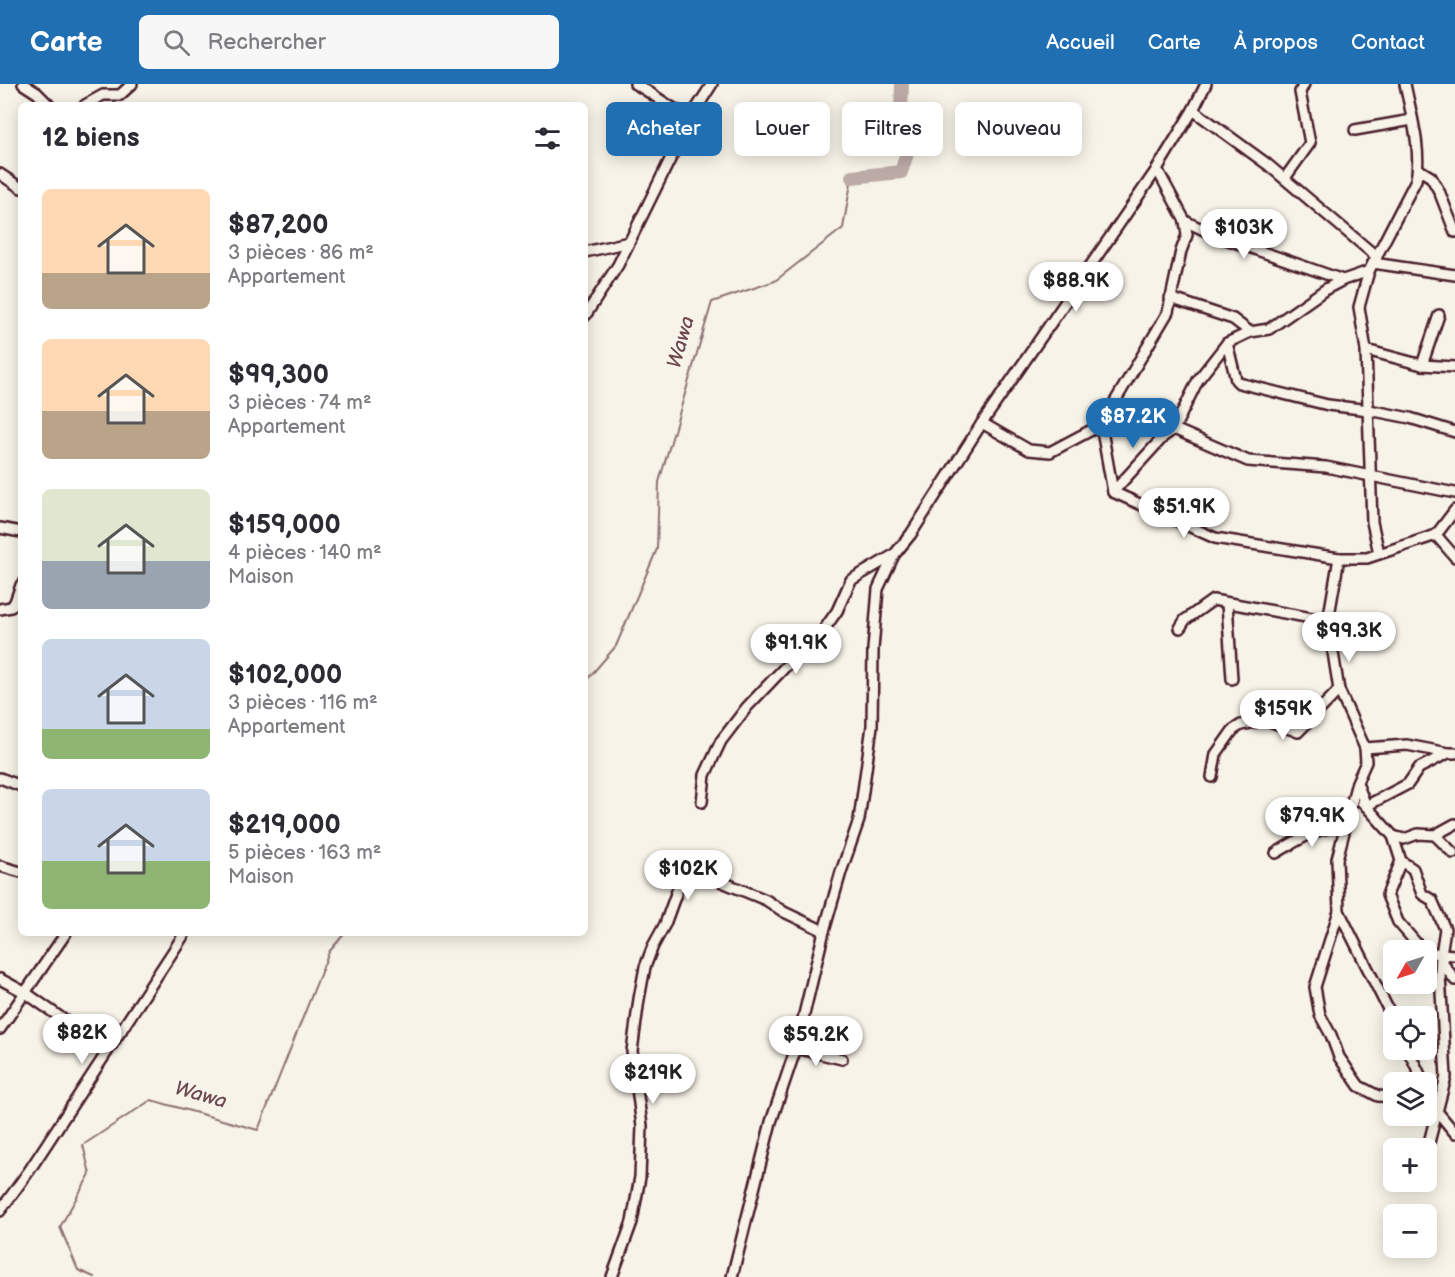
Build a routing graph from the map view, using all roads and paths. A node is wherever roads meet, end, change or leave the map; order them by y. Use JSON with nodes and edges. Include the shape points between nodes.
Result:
{"nodes":[{"id":1,"x":23,"y":84,"type":"edge"},
{"id":2,"x":132,"y":84,"type":"edge"},
{"id":3,"x":635,"y":84,"type":"edge"},
{"id":4,"x":1304,"y":84,"type":"edge"},
{"id":5,"x":1405,"y":84,"type":"edge"},
{"id":6,"x":710,"y":85,"type":"edge"},
{"id":7,"x":1201,"y":86,"type":"edge"},
{"id":8,"x":46,"y":102,"type":"edge"},
{"id":9,"x":90,"y":102,"type":"edge"},
{"id":10,"x":664,"y":102,"type":"edge"},
{"id":11,"x":700,"y":102,"type":"edge"},
{"id":12,"x":1193,"y":110,"type":"junction"},
{"id":13,"x":1412,"y":120,"type":"junction"},
{"id":14,"x":1355,"y":130,"type":"dead end"},
{"id":15,"x":672,"y":156,"type":"edge"},
{"id":16,"x":1418,"y":169,"type":"junction"},
{"id":17,"x":1157,"y":170,"type":"junction"},
{"id":18,"x":0,"y":174,"type":"edge"},
{"id":19,"x":1285,"y":178,"type":"junction"},
{"id":20,"x":18,"y":187,"type":"edge"},
{"id":21,"x":1185,"y":221,"type":"junction"},
{"id":22,"x":1455,"y":232,"type":"edge"},
{"id":23,"x":629,"y":242,"type":"junction"},
{"id":24,"x":588,"y":251,"type":"edge"},
{"id":25,"x":1373,"y":264,"type":"junction"},
{"id":26,"x":1455,"y":275,"type":"edge"},
{"id":27,"x":1344,"y":280,"type":"junction"},
{"id":28,"x":1170,"y":298,"type":"junction"},
{"id":29,"x":588,"y":311,"type":"edge"},
{"id":30,"x":1439,"y":315,"type":"dead end"},
{"id":31,"x":1250,"y":332,"type":"junction"},
{"id":32,"x":1227,"y":342,"type":"junction"},
{"id":33,"x":1366,"y":350,"type":"junction"},
{"id":34,"x":1422,"y":365,"type":"junction"},
{"id":35,"x":1455,"y":367,"type":"edge"},
{"id":36,"x":1369,"y":410,"type":"junction"},
{"id":37,"x":982,"y":423,"type":"junction"},
{"id":38,"x":1101,"y":425,"type":"junction"},
{"id":39,"x":1174,"y":429,"type":"junction"},
{"id":40,"x":1455,"y":432,"type":"edge"},
{"id":41,"x":1369,"y":476,"type":"junction"},
{"id":42,"x":1113,"y":492,"type":"junction"},
{"id":43,"x":1455,"y":493,"type":"edge"},
{"id":44,"x":1455,"y":510,"type":"edge"},
{"id":45,"x":0,"y":528,"type":"edge"},
{"id":46,"x":18,"y":531,"type":"edge"},
{"id":47,"x":1436,"y":535,"type":"junction"},
{"id":48,"x":1379,"y":553,"type":"junction"},
{"id":49,"x":894,"y":555,"type":"junction"},
{"id":50,"x":1455,"y":557,"type":"edge"},
{"id":51,"x":1339,"y":558,"type":"junction"},
{"id":52,"x":18,"y":594,"type":"edge"},
{"id":53,"x":1227,"y":603,"type":"junction"},
{"id":54,"x":0,"y":609,"type":"edge"},
{"id":55,"x":1328,"y":621,"type":"junction"},
{"id":56,"x":1180,"y":628,"type":"dead end"},
{"id":57,"x":1232,"y":679,"type":"dead end"},
{"id":58,"x":1340,"y":690,"type":"junction"},
{"id":59,"x":1365,"y":748,"type":"junction"},
{"id":60,"x":1451,"y":753,"type":"edge"},
{"id":61,"x":1212,"y":777,"type":"dead end"},
{"id":62,"x":0,"y":778,"type":"edge"},
{"id":63,"x":1357,"y":782,"type":"junction"},
{"id":64,"x":18,"y":785,"type":"edge"},
{"id":65,"x":1353,"y":796,"type":"junction"},
{"id":66,"x":702,"y":802,"type":"dead end"},
{"id":67,"x":1366,"y":806,"type":"junction"},
{"id":68,"x":1455,"y":824,"type":"edge"},
{"id":69,"x":1346,"y":827,"type":"junction"},
{"id":70,"x":1435,"y":835,"type":"junction"},
{"id":71,"x":1393,"y":837,"type":"junction"},
{"id":72,"x":1276,"y":853,"type":"dead end"},
{"id":73,"x":1453,"y":853,"type":"dead end"},
{"id":74,"x":1401,"y":861,"type":"junction"},
{"id":75,"x":0,"y":866,"type":"edge"},
{"id":76,"x":18,"y":871,"type":"edge"},
{"id":77,"x":1338,"y":911,"type":"junction"},
{"id":78,"x":824,"y":931,"type":"junction"},
{"id":79,"x":64,"y":936,"type":"edge"},
{"id":80,"x":183,"y":936,"type":"edge"},
{"id":81,"x":1415,"y":940,"type":"edge"},
{"id":82,"x":1437,"y":953,"type":"edge"},
{"id":83,"x":1441,"y":954,"type":"junction"},
{"id":84,"x":1455,"y":955,"type":"edge"},
{"id":85,"x":0,"y":979,"type":"edge"},
{"id":86,"x":1455,"y":980,"type":"edge"},
{"id":87,"x":26,"y":993,"type":"junction"},
{"id":88,"x":1386,"y":1006,"type":"edge"},
{"id":89,"x":0,"y":1029,"type":"edge"},
{"id":90,"x":91,"y":1031,"type":"junction"},
{"id":91,"x":121,"y":1031,"type":"junction"},
{"id":92,"x":796,"y":1048,"type":"junction"},
{"id":93,"x":107,"y":1051,"type":"junction"},
{"id":94,"x":842,"y":1059,"type":"dead end"},
{"id":95,"x":1383,"y":1096,"type":"edge"},
{"id":96,"x":1437,"y":1107,"type":"edge"},
{"id":97,"x":1437,"y":1111,"type":"edge"},
{"id":98,"x":1455,"y":1134,"type":"edge"},
{"id":99,"x":0,"y":1211,"type":"edge"},
{"id":100,"x":612,"y":1277,"type":"edge"},
{"id":101,"x":732,"y":1277,"type":"edge"}],
"edges":[{"from":1,"to":8,"type":"street"},
{"from":2,"to":9,"type":"street","via":[[120,95],[103,95]]},
{"from":3,"to":10,"type":"street"},
{"from":4,"to":19,"type":"street","via":[[1300,92],[1310,143]]},
{"from":5,"to":13,"type":"street"},
{"from":6,"to":11,"type":"street"},
{"from":7,"to":12,"type":"street"},
{"from":12,"to":17,"type":"street"},
{"from":12,"to":19,"type":"street"},
{"from":13,"to":14,"type":"street"},
{"from":13,"to":16,"type":"street"},
{"from":15,"to":23,"type":"street"},
{"from":16,"to":22,"type":"street","via":[[1431,177]]},
{"from":16,"to":25,"type":"street"},
{"from":17,"to":21,"type":"street"},
{"from":17,"to":37,"type":"street"},
{"from":18,"to":20,"type":"street"},
{"from":19,"to":25,"type":"street"},
{"from":21,"to":27,"type":"street","via":[[1214,236]]},
{"from":21,"to":28,"type":"street","via":[[1187,235]]},
{"from":23,"to":24,"type":"street"},
{"from":23,"to":29,"type":"street"},
{"from":25,"to":26,"type":"street"},
{"from":25,"to":27,"type":"street"},
{"from":25,"to":33,"type":"street","via":[[1359,307]]},
{"from":27,"to":31,"type":"street","via":[[1269,329]]},
{"from":28,"to":31,"type":"street","via":[[1227,316]]},
{"from":28,"to":38,"type":"street","via":[[1162,324]]},
{"from":30,"to":34,"type":"street"},
{"from":31,"to":32,"type":"street"},
{"from":32,"to":36,"type":"street","via":[[1239,383],[1328,405]]},
{"from":32,"to":39,"type":"street","via":[[1198,380]]},
{"from":33,"to":34,"type":"street"},
{"from":33,"to":36,"type":"street"},
{"from":34,"to":35,"type":"street"},
{"from":36,"to":40,"type":"street"},
{"from":36,"to":41,"type":"street"},
{"from":37,"to":38,"type":"street","via":[[1029,450],[1050,452]]},
{"from":37,"to":49,"type":"street"},
{"from":38,"to":42,"type":"street"},
{"from":39,"to":41,"type":"street","via":[[1248,461],[1326,467]]},
{"from":39,"to":42,"type":"street"},
{"from":41,"to":43,"type":"street"},
{"from":41,"to":48,"type":"street"},
{"from":42,"to":51,"type":"street","via":[[1215,538]]},
{"from":44,"to":47,"type":"street"},
{"from":45,"to":46,"type":"street"},
{"from":47,"to":48,"type":"street"},
{"from":47,"to":50,"type":"street"},
{"from":48,"to":51,"type":"street","via":[[1367,558]]},
{"from":49,"to":66,"type":"street","via":[[851,580],[837,611],[816,641],[747,707],[721,741],[705,775]]},
{"from":49,"to":78,"type":"street","via":[[878,590],[872,726],[859,820]]},
{"from":51,"to":55,"type":"street"},
{"from":52,"to":54,"type":"street","via":[[11,607]]},
{"from":53,"to":55,"type":"street"},
{"from":53,"to":56,"type":"street","via":[[1213,600]]},
{"from":53,"to":57,"type":"street"},
{"from":55,"to":58,"type":"street"},
{"from":58,"to":59,"type":"street"},
{"from":58,"to":61,"type":"street","via":[[1298,732],[1268,720],[1233,730],[1216,754]]},
{"from":59,"to":60,"type":"street","via":[[1407,745]]},
{"from":59,"to":63,"type":"street","via":[[1366,762]]},
{"from":60,"to":67,"type":"street","via":[[1419,768],[1408,784]]},
{"from":62,"to":64,"type":"street"},
{"from":63,"to":65,"type":"street"},
{"from":63,"to":67,"type":"street"},
{"from":65,"to":67,"type":"street"},
{"from":65,"to":69,"type":"street"},
{"from":67,"to":71,"type":"street"},
{"from":68,"to":70,"type":"street"},
{"from":69,"to":72,"type":"street","via":[[1304,836]]},
{"from":69,"to":77,"type":"street","via":[[1337,860]]},
{"from":70,"to":71,"type":"street","via":[[1418,834],[1404,840]]},
{"from":70,"to":73,"type":"street"},
{"from":71,"to":74,"type":"street"},
{"from":74,"to":81,"type":"street","via":[[1387,895],[1398,922]]},
{"from":74,"to":83,"type":"street","via":[[1413,869],[1422,894],[1432,900],[1445,929]]},
{"from":75,"to":76,"type":"street"},
{"from":77,"to":88,"type":"street"},
{"from":77,"to":95,"type":"street","via":[[1315,987],[1320,1015],[1339,1057],[1359,1086]]},
{"from":78,"to":92,"type":"street"},
{"from":78,"to":100,"type":"street","via":[[720,881],[705,868],[685,869],[645,967],[632,1051],[642,1126],[640,1177],[632,1222]]},
{"from":79,"to":87,"type":"street"},
{"from":80,"to":91,"type":"street"},
{"from":82,"to":83,"type":"street"},
{"from":83,"to":84,"type":"street"},
{"from":83,"to":86,"type":"street"},
{"from":83,"to":96,"type":"street","via":[[1446,1077]]},
{"from":85,"to":87,"type":"street"},
{"from":87,"to":89,"type":"street"},
{"from":87,"to":90,"type":"street","via":[[64,1020]]},
{"from":90,"to":91,"type":"street"},
{"from":90,"to":93,"type":"street"},
{"from":91,"to":93,"type":"street"},
{"from":92,"to":94,"type":"street"},
{"from":92,"to":101,"type":"street","via":[[771,1122]]},
{"from":93,"to":99,"type":"street"},
{"from":97,"to":98,"type":"street"}]}
